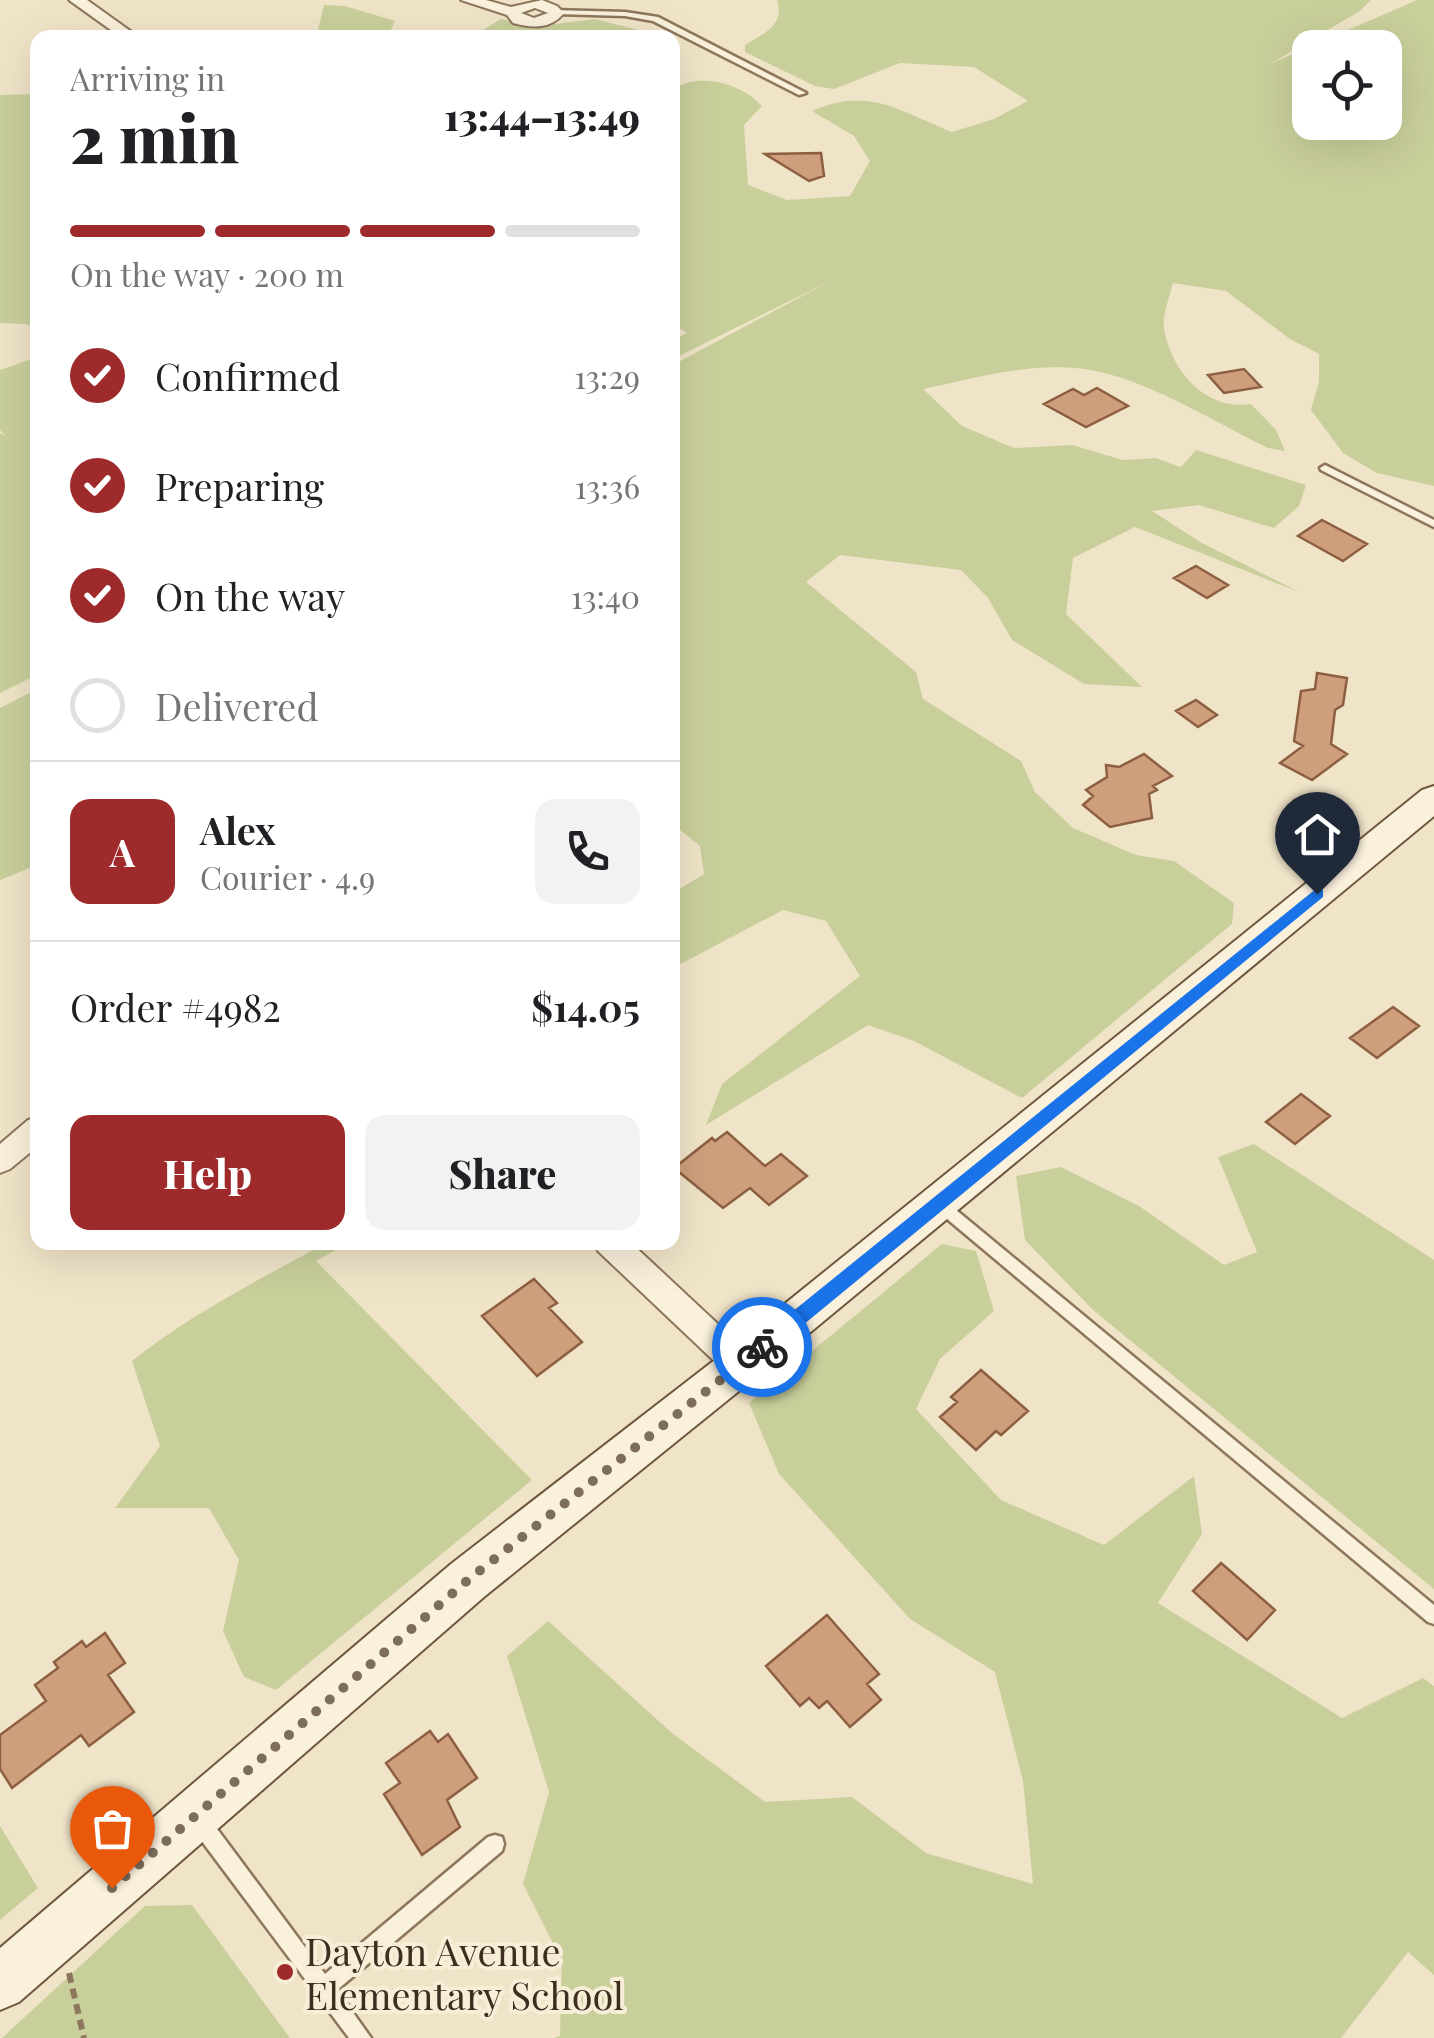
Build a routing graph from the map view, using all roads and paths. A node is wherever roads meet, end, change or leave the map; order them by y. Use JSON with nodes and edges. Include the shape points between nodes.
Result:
{"nodes":[{"id":1,"x":77,"y":0,"type":"edge"},
{"id":2,"x":469,"y":0,"type":"edge"},
{"id":3,"x":556,"y":12,"type":"joint"},
{"id":4,"x":121,"y":30,"type":"edge"},
{"id":5,"x":676,"y":30,"type":"edge"},
{"id":6,"x":680,"y":32,"type":"edge"},
{"id":7,"x":802,"y":93,"type":"dead end"},
{"id":8,"x":1325,"y":468,"type":"dead end"},
{"id":9,"x":1434,"y":524,"type":"edge"},
{"id":10,"x":1434,"y":798,"type":"edge"},
{"id":11,"x":30,"y":1135,"type":"edge"},
{"id":12,"x":0,"y":1161,"type":"edge"},
{"id":13,"x":938,"y":1204,"type":"junction"},
{"id":14,"x":618,"y":1250,"type":"edge"},
{"id":15,"x":740,"y":1365,"type":"junction"},
{"id":16,"x":1434,"y":1616,"type":"edge"},
{"id":17,"x":196,"y":1817,"type":"junction"},
{"id":18,"x":495,"y":1844,"type":"dead end"},
{"id":19,"x":67,"y":1961,"type":"dead end"},
{"id":20,"x":0,"y":1983,"type":"edge"},
{"id":21,"x":324,"y":1988,"type":"junction"},
{"id":22,"x":84,"y":2038,"type":"edge"},
{"id":23,"x":361,"y":2038,"type":"edge"}],
"edges":[{"from":1,"to":4,"type":"street"},
{"from":2,"to":3,"type":"street","via":[[531,23]]},
{"from":3,"to":5,"type":"lane","via":[[625,14]]},
{"from":6,"to":7,"type":"lane"},
{"from":8,"to":9,"type":"lane"},
{"from":10,"to":13,"type":"street"},
{"from":11,"to":12,"type":"street"},
{"from":13,"to":15,"type":"street"},
{"from":13,"to":16,"type":"lane"},
{"from":14,"to":15,"type":"street"},
{"from":15,"to":17,"type":"street","via":[[468,1580]]},
{"from":17,"to":20,"type":"street"},
{"from":17,"to":21,"type":"lane"},
{"from":18,"to":21,"type":"lane"},
{"from":19,"to":22,"type":"path"},
{"from":21,"to":23,"type":"lane"}]}
